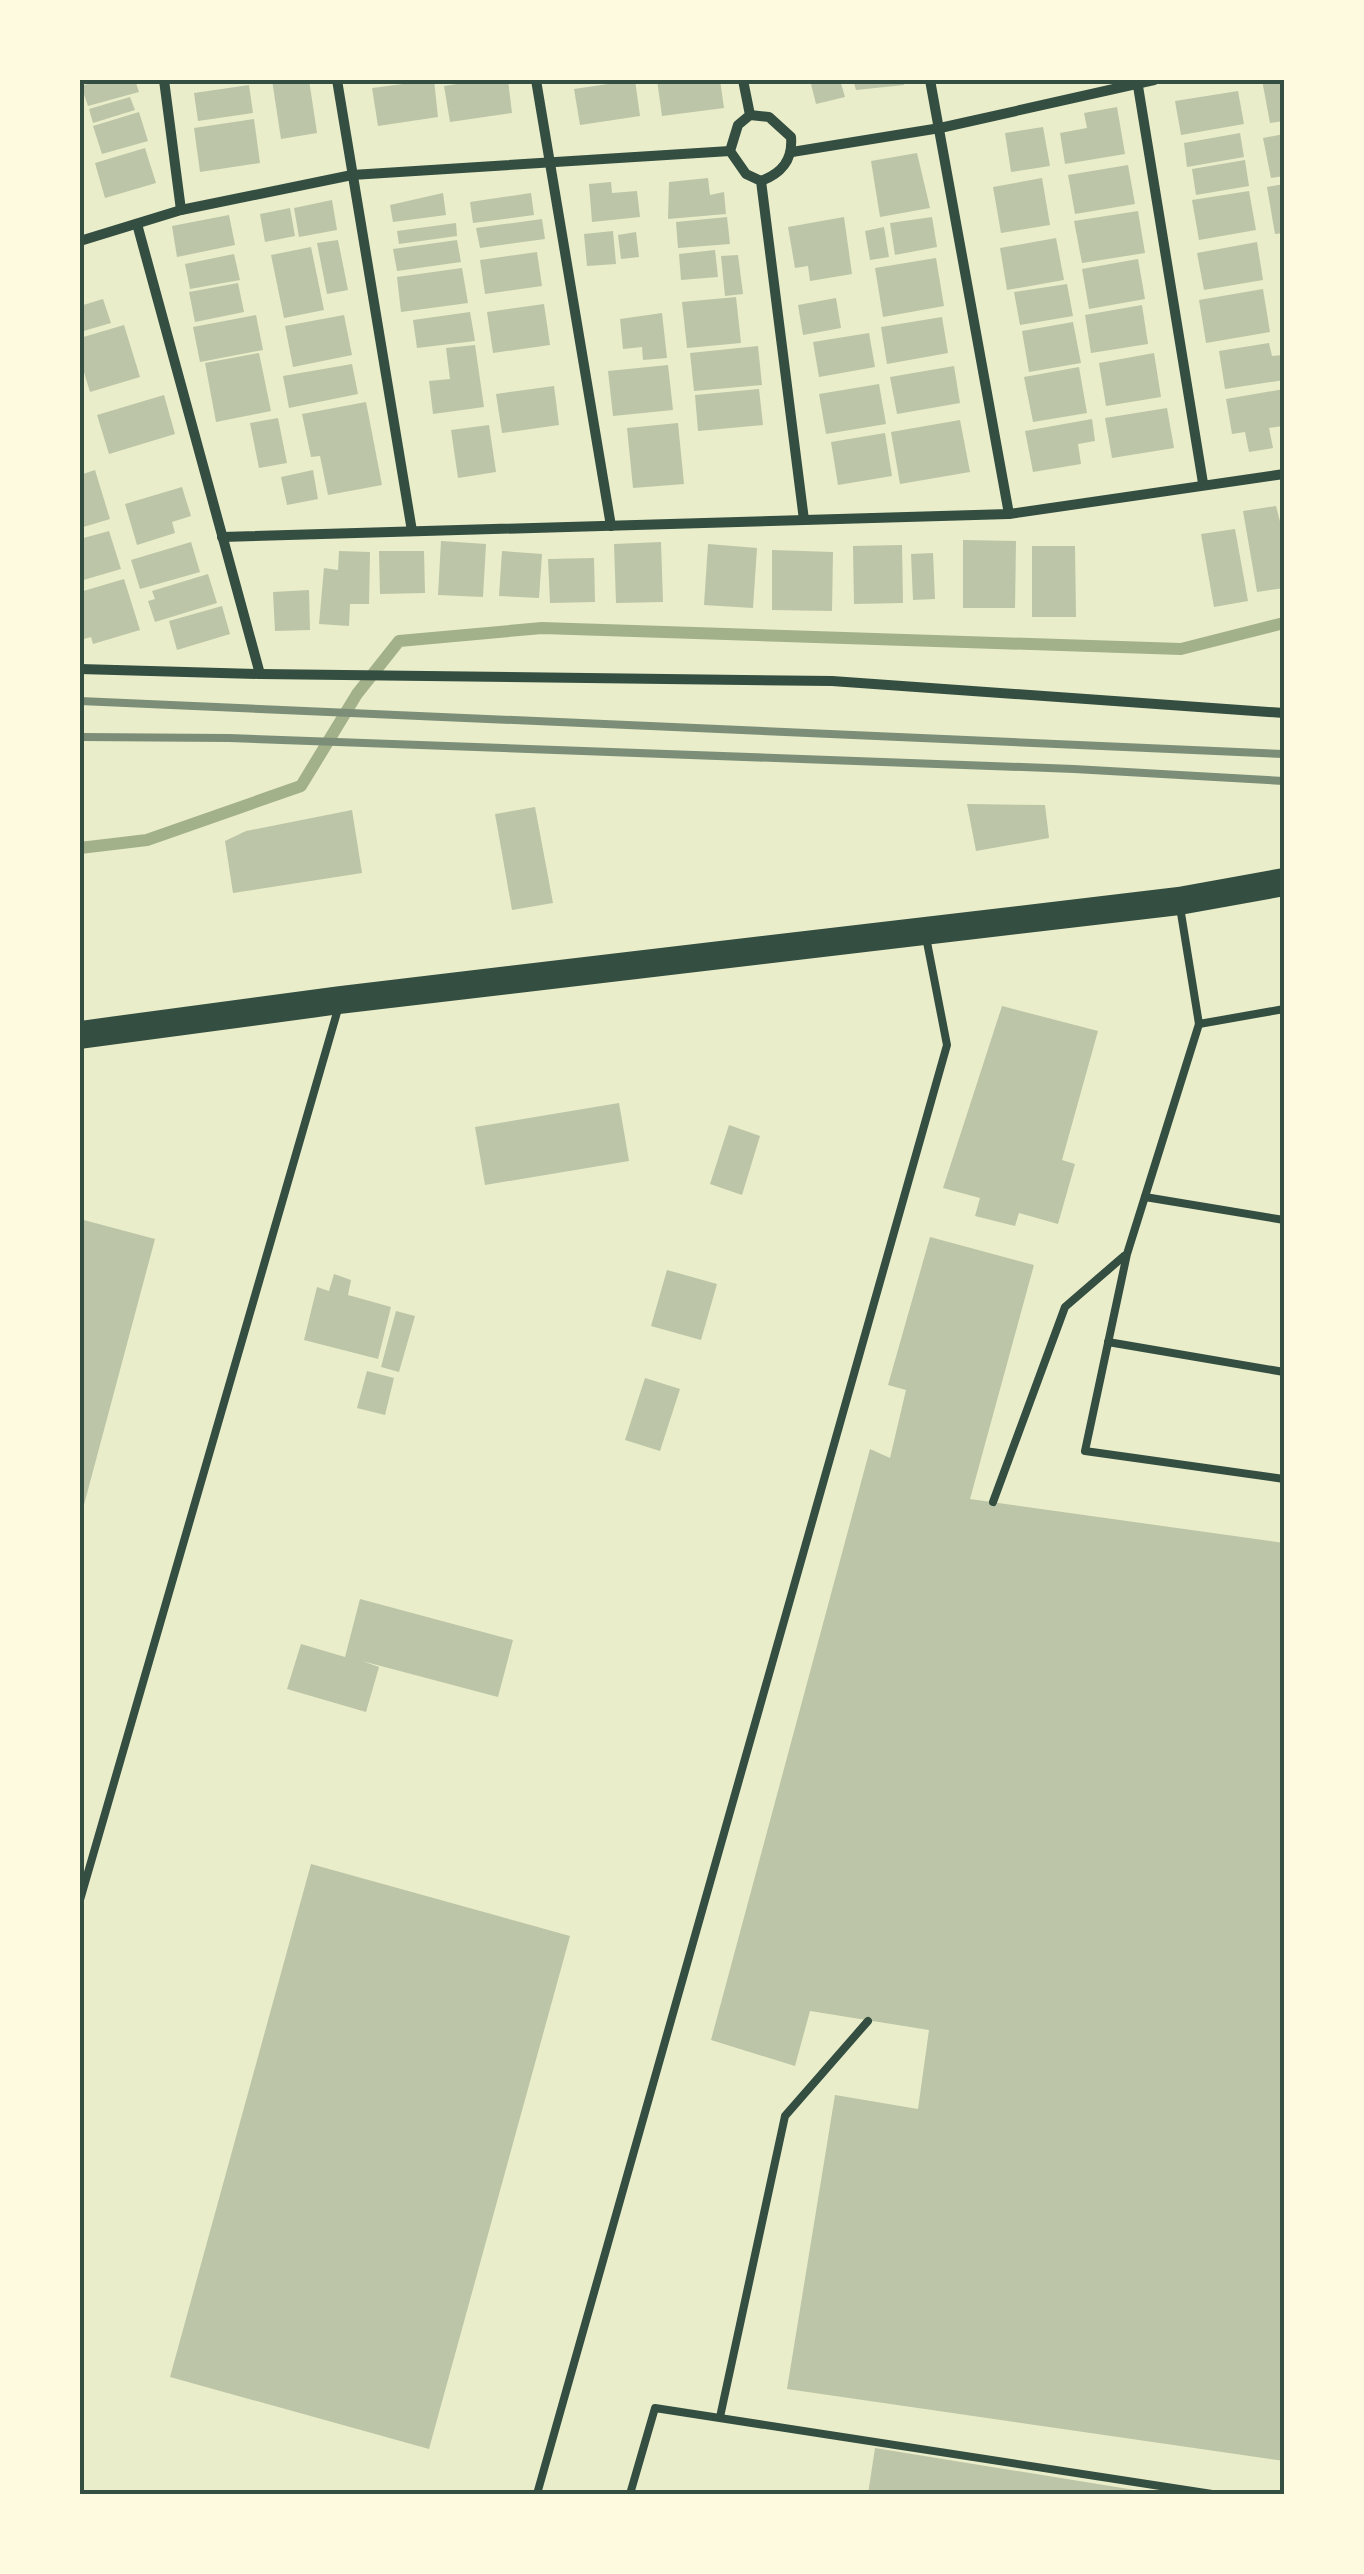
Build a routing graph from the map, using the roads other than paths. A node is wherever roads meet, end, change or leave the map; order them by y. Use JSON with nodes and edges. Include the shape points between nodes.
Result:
{"nodes":[{"id":1,"x":164,"y":80,"type":"edge"},
{"id":2,"x":337,"y":80,"type":"edge"},
{"id":3,"x":536,"y":80,"type":"edge"},
{"id":4,"x":744,"y":80,"type":"edge"},
{"id":5,"x":930,"y":80,"type":"edge"},
{"id":6,"x":1154,"y":80,"type":"edge"},
{"id":7,"x":1138,"y":82,"type":"edge"},
{"id":8,"x":750,"y":115,"type":"junction"},
{"id":9,"x":940,"y":128,"type":"junction"},
{"id":10,"x":730,"y":151,"type":"junction"},
{"id":11,"x":792,"y":152,"type":"junction"},
{"id":12,"x":550,"y":162,"type":"junction"},
{"id":13,"x":352,"y":175,"type":"junction"},
{"id":14,"x":761,"y":181,"type":"junction"},
{"id":15,"x":181,"y":210,"type":"junction"},
{"id":16,"x":137,"y":224,"type":"junction"},
{"id":17,"x":80,"y":241,"type":"edge"},
{"id":18,"x":1284,"y":474,"type":"edge"},
{"id":19,"x":1203,"y":483,"type":"junction"},
{"id":20,"x":1008,"y":514,"type":"junction"},
{"id":21,"x":804,"y":520,"type":"junction"},
{"id":22,"x":612,"y":526,"type":"junction"},
{"id":23,"x":412,"y":531,"type":"junction"},
{"id":24,"x":222,"y":537,"type":"junction"},
{"id":25,"x":80,"y":669,"type":"edge"},
{"id":26,"x":260,"y":674,"type":"junction"},
{"id":27,"x":1284,"y":713,"type":"edge"},
{"id":28,"x":1284,"y":882,"type":"edge"},
{"id":29,"x":1180,"y":901,"type":"junction"},
{"id":30,"x":924,"y":930,"type":"junction"},
{"id":31,"x":340,"y":1000,"type":"junction"},
{"id":32,"x":1284,"y":1009,"type":"edge"},
{"id":33,"x":1199,"y":1024,"type":"junction"},
{"id":34,"x":80,"y":1036,"type":"edge"},
{"id":35,"x":1145,"y":1198,"type":"junction"},
{"id":36,"x":1284,"y":1220,"type":"edge"},
{"id":37,"x":1126,"y":1254,"type":"junction"},
{"id":38,"x":1108,"y":1342,"type":"junction"},
{"id":39,"x":1284,"y":1372,"type":"edge"},
{"id":40,"x":1284,"y":1479,"type":"edge"},
{"id":41,"x":993,"y":1502,"type":"dead end"},
{"id":42,"x":80,"y":1900,"type":"edge"},
{"id":43,"x":868,"y":2021,"type":"dead end"},
{"id":44,"x":720,"y":2418,"type":"junction"},
{"id":45,"x":537,"y":2494,"type":"edge"},
{"id":46,"x":630,"y":2494,"type":"edge"},
{"id":47,"x":1212,"y":2494,"type":"edge"}],
"edges":[{"from":1,"to":15,"type":"street"},
{"from":2,"to":13,"type":"street"},
{"from":3,"to":12,"type":"street"},
{"from":4,"to":8,"type":"street"},
{"from":5,"to":9,"type":"street"},
{"from":6,"to":7,"type":"street"},
{"from":7,"to":9,"type":"street"},
{"from":7,"to":19,"type":"street"},
{"from":8,"to":10,"type":"street","via":[[738,125]]},
{"from":8,"to":11,"type":"street","via":[[782,124],[792,137]]},
{"from":9,"to":11,"type":"street"},
{"from":9,"to":20,"type":"street"},
{"from":10,"to":12,"type":"street"},
{"from":10,"to":14,"type":"street","via":[[746,174]]},
{"from":11,"to":14,"type":"street","via":[[785,166]]},
{"from":12,"to":13,"type":"street"},
{"from":12,"to":22,"type":"street"},
{"from":13,"to":15,"type":"street"},
{"from":13,"to":23,"type":"street"},
{"from":14,"to":21,"type":"street"},
{"from":15,"to":16,"type":"street"},
{"from":16,"to":17,"type":"street"},
{"from":16,"to":24,"type":"street"},
{"from":18,"to":19,"type":"street"},
{"from":19,"to":20,"type":"street"},
{"from":20,"to":21,"type":"street"},
{"from":21,"to":22,"type":"street"},
{"from":22,"to":23,"type":"street"},
{"from":23,"to":24,"type":"street"},
{"from":24,"to":26,"type":"street"},
{"from":25,"to":26,"type":"street"},
{"from":26,"to":27,"type":"street","via":[[832,681]]},
{"from":28,"to":29,"type":"highway"},
{"from":29,"to":30,"type":"highway"},
{"from":29,"to":33,"type":"lane"},
{"from":30,"to":31,"type":"highway"},
{"from":30,"to":45,"type":"lane","via":[[947,1045]]},
{"from":31,"to":34,"type":"highway"},
{"from":31,"to":42,"type":"lane"},
{"from":32,"to":33,"type":"lane"},
{"from":33,"to":35,"type":"lane"},
{"from":35,"to":36,"type":"lane"},
{"from":35,"to":37,"type":"lane"},
{"from":37,"to":38,"type":"lane"},
{"from":37,"to":41,"type":"lane","via":[[1066,1307]]},
{"from":38,"to":39,"type":"lane"},
{"from":38,"to":40,"type":"lane","via":[[1085,1451]]},
{"from":43,"to":44,"type":"lane","via":[[786,2116]]},
{"from":44,"to":46,"type":"lane","via":[[655,2408]]},
{"from":44,"to":47,"type":"lane"}]}
